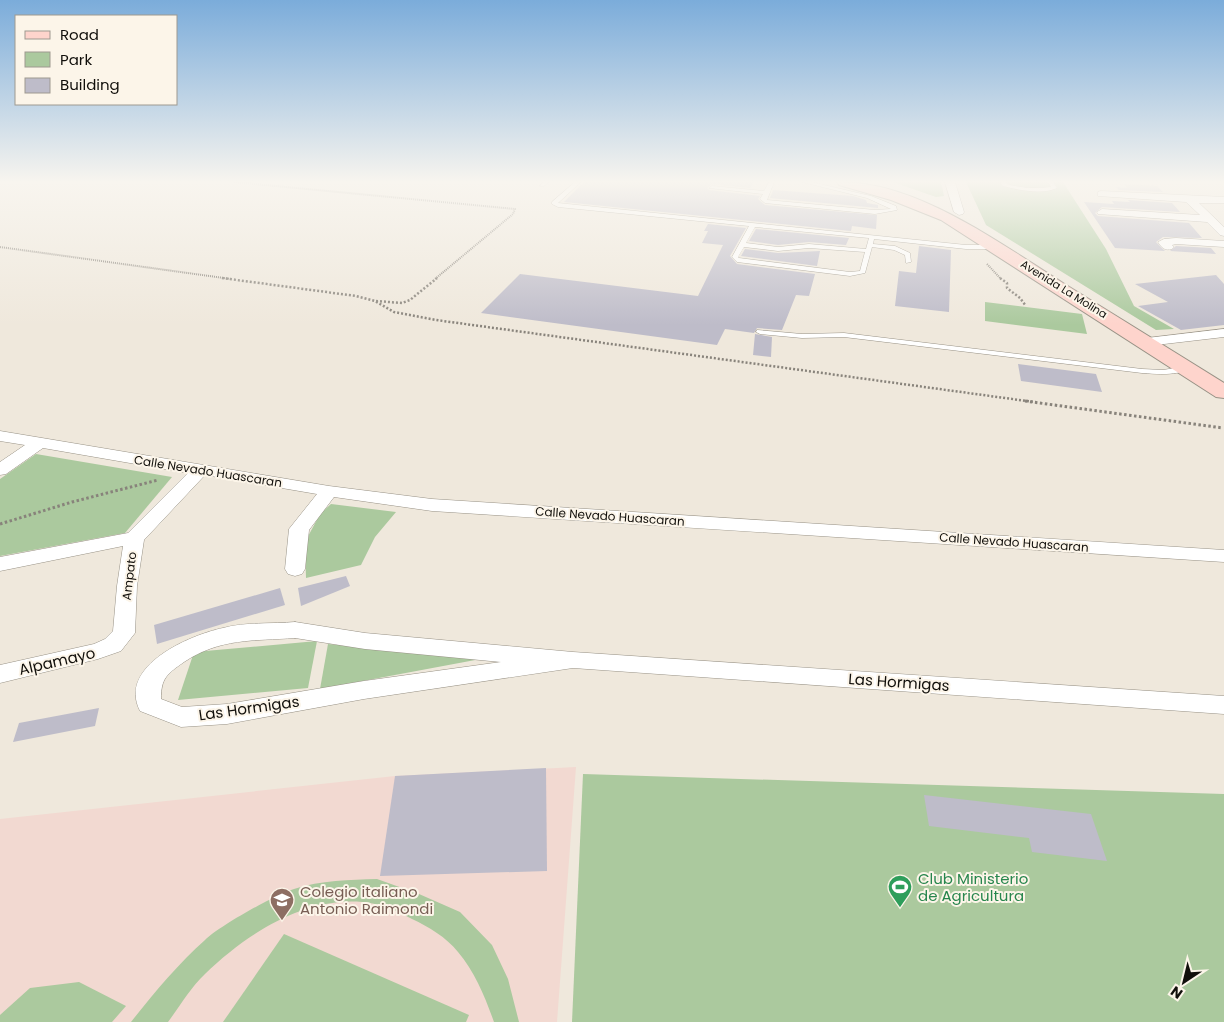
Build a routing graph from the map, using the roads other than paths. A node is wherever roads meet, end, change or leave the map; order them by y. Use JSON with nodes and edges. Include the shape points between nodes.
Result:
{"nodes":[{"id":1,"x":751,"y":230,"type":"edge"},
{"id":2,"x":800,"y":230,"type":"edge"},
{"id":3,"x":973,"y":230,"type":"edge"},
{"id":4,"x":976,"y":230,"type":"edge"},
{"id":5,"x":872,"y":237,"type":"junction"},
{"id":6,"x":1224,"y":244,"type":"edge"},
{"id":7,"x":743,"y":245,"type":"junction"},
{"id":8,"x":997,"y":247,"type":"junction"},
{"id":9,"x":1168,"y":247,"type":"dead end"},
{"id":10,"x":869,"y":248,"type":"junction"},
{"id":11,"x":908,"y":262,"type":"dead end"},
{"id":12,"x":760,"y":332,"type":"dead end"},
{"id":13,"x":1224,"y":333,"type":"edge"},
{"id":14,"x":1154,"y":341,"type":"junction"},
{"id":15,"x":1187,"y":368,"type":"junction"},
{"id":16,"x":1224,"y":378,"type":"edge"},
{"id":17,"x":1224,"y":392,"type":"edge"},
{"id":18,"x":0,"y":436,"type":"edge"},
{"id":19,"x":40,"y":443,"type":"junction"},
{"id":20,"x":0,"y":470,"type":"edge"},
{"id":21,"x":200,"y":470,"type":"junction"},
{"id":22,"x":329,"y":491,"type":"junction"},
{"id":23,"x":134,"y":538,"type":"junction"},
{"id":24,"x":1224,"y":556,"type":"edge"},
{"id":25,"x":0,"y":564,"type":"edge"},
{"id":26,"x":295,"y":569,"type":"dead end"},
{"id":27,"x":113,"y":645,"type":"joint"},
{"id":28,"x":573,"y":660,"type":"junction"},
{"id":29,"x":0,"y":674,"type":"edge"},
{"id":30,"x":1224,"y":705,"type":"edge"}],
"edges":[{"from":1,"to":7,"type":"lane"},
{"from":2,"to":5,"type":"lane"},
{"from":3,"to":8,"type":"main road","name":"Avenida La Molina"},
{"from":4,"to":14,"type":"main road","name":"Avenida La Molina"},
{"from":5,"to":8,"type":"lane"},
{"from":5,"to":10,"type":"lane"},
{"from":6,"to":9,"type":"street","via":[[1164,242]]},
{"from":7,"to":10,"type":"lane","via":[[778,249],[809,246]]},
{"from":7,"to":10,"type":"lane","via":[[735,257],[742,262],[850,274],[863,272]]},
{"from":8,"to":14,"type":"main road","name":"Avenida La Molina"},
{"from":10,"to":11,"type":"lane","via":[[903,250],[908,254]]},
{"from":12,"to":15,"type":"lane","via":[[802,336],[844,334],[1125,369],[1163,372]]},
{"from":13,"to":14,"type":"street"},
{"from":14,"to":15,"type":"main road","name":"Avenida La Molina"},
{"from":14,"to":16,"type":"main road","name":"Avenida La Molina"},
{"from":15,"to":17,"type":"main road","name":"Avenida La Molina"},
{"from":18,"to":19,"type":"street","name":"Calle Nevado Huascaran"},
{"from":19,"to":20,"type":"street"},
{"from":19,"to":21,"type":"street","name":"Calle Nevado Huascaran"},
{"from":21,"to":22,"type":"street","name":"Calle Nevado Huascaran"},
{"from":21,"to":23,"type":"street","name":"Ampato"},
{"from":22,"to":24,"type":"street","name":"Calle Nevado Huascaran","via":[[432,505]]},
{"from":22,"to":26,"type":"street","via":[[299,529]]},
{"from":23,"to":25,"type":"street"},
{"from":23,"to":27,"type":"street","name":"Ampato","via":[[124,633]]},
{"from":27,"to":29,"type":"street","name":"Alpamayo","via":[[98,652]]},
{"from":28,"to":28,"type":"street","name":"Las Hormigas","via":[[365,641],[295,630],[224,635],[194,645],[164,664],[149,682],[149,704],[181,717],[227,714],[364,690]]},
{"from":28,"to":30,"type":"street","name":"Las Hormigas"}]}
